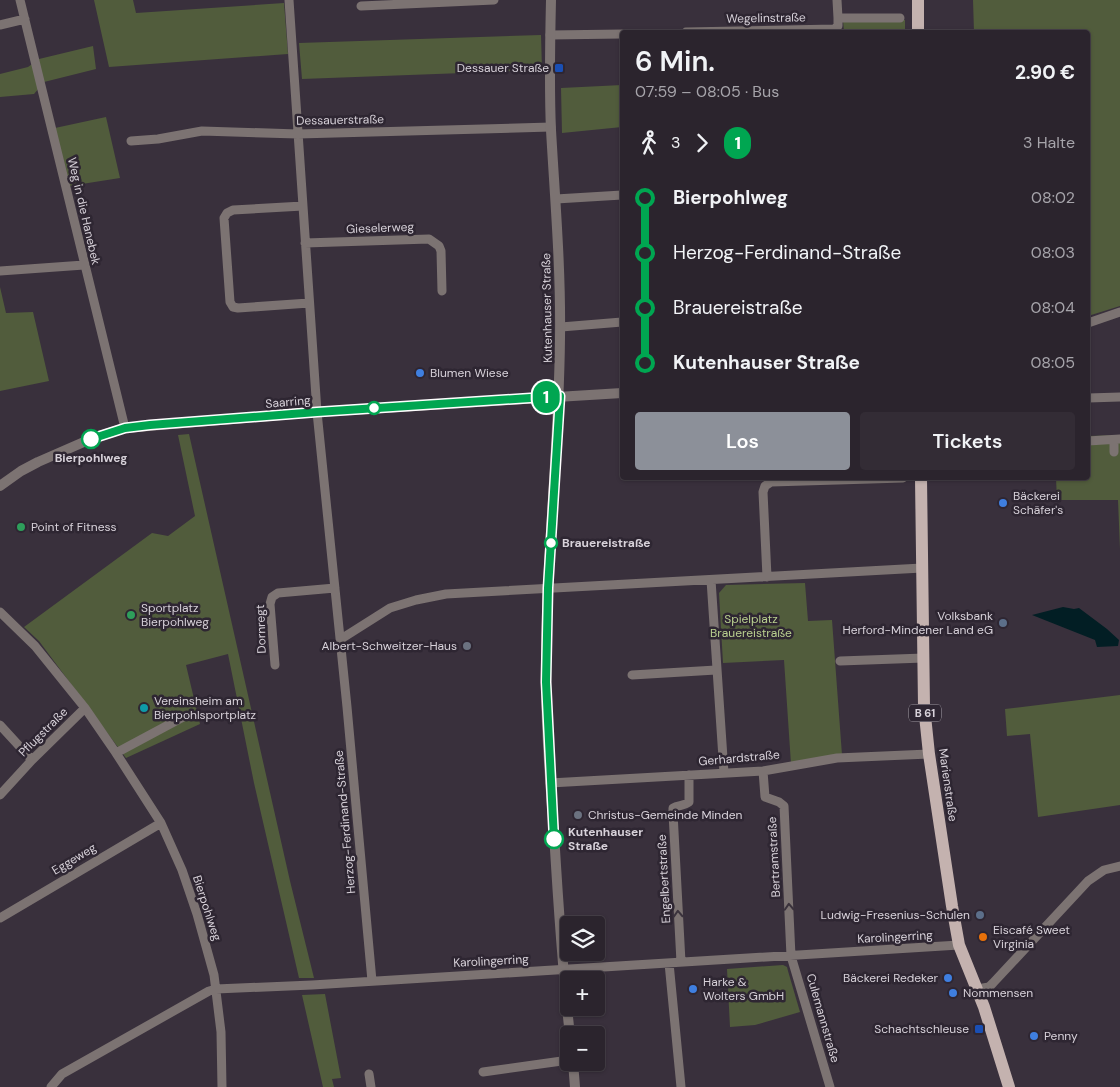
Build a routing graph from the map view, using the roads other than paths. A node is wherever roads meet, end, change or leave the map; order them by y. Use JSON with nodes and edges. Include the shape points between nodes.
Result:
{"nodes":[{"id":1,"x":20,"y":0,"type":"edge"},
{"id":2,"x":289,"y":0,"type":"edge"},
{"id":3,"x":494,"y":0,"type":"edge"},
{"id":4,"x":551,"y":0,"type":"edge"},
{"id":5,"x":837,"y":0,"type":"edge"},
{"id":6,"x":918,"y":0,"type":"edge"},
{"id":7,"x":420,"y":2,"type":"edge"},
{"id":8,"x":362,"y":6,"type":"dead end"},
{"id":9,"x":838,"y":18,"type":"junction"},
{"id":10,"x":900,"y":18,"type":"dead end"},
{"id":11,"x":25,"y":19,"type":"junction"},
{"id":12,"x":0,"y":25,"type":"edge"},
{"id":13,"x":785,"y":30,"type":"edge"},
{"id":14,"x":918,"y":30,"type":"edge"},
{"id":15,"x":620,"y":34,"type":"edge"},
{"id":16,"x":550,"y":35,"type":"junction"},
{"id":17,"x":551,"y":127,"type":"junction"},
{"id":18,"x":298,"y":134,"type":"junction"},
{"id":19,"x":131,"y":141,"type":"dead end"},
{"id":20,"x":620,"y":196,"type":"edge"},
{"id":21,"x":556,"y":198,"type":"junction"},
{"id":22,"x":303,"y":206,"type":"junction"},
{"id":23,"x":305,"y":243,"type":"junction"},
{"id":24,"x":84,"y":265,"type":"junction"},
{"id":25,"x":0,"y":270,"type":"edge"},
{"id":26,"x":442,"y":291,"type":"dead end"},
{"id":27,"x":309,"y":303,"type":"junction"},
{"id":28,"x":1120,"y":312,"type":"edge"},
{"id":29,"x":620,"y":322,"type":"edge"},
{"id":30,"x":1090,"y":322,"type":"edge"},
{"id":31,"x":561,"y":326,"type":"junction"},
{"id":32,"x":620,"y":393,"type":"edge"},
{"id":33,"x":560,"y":396,"type":"junction"},
{"id":34,"x":1120,"y":397,"type":"edge"},
{"id":35,"x":1090,"y":398,"type":"edge"},
{"id":36,"x":317,"y":412,"type":"junction"},
{"id":37,"x":125,"y":428,"type":"junction"},
{"id":38,"x":1117,"y":440,"type":"edge"},
{"id":39,"x":1090,"y":441,"type":"edge"},
{"id":40,"x":1114,"y":452,"type":"dead end"},
{"id":41,"x":837,"y":480,"type":"edge"},
{"id":42,"x":921,"y":480,"type":"edge"},
{"id":43,"x":0,"y":486,"type":"edge"},
{"id":44,"x":922,"y":568,"type":"junction"},
{"id":45,"x":767,"y":577,"type":"junction"},
{"id":46,"x":711,"y":580,"type":"junction"},
{"id":47,"x":335,"y":588,"type":"junction"},
{"id":48,"x":548,"y":588,"type":"junction"},
{"id":49,"x":0,"y":612,"type":"edge"},
{"id":50,"x":341,"y":639,"type":"junction"},
{"id":51,"x":924,"y":658,"type":"junction"},
{"id":52,"x":840,"y":661,"type":"dead end"},
{"id":53,"x":275,"y":665,"type":"dead end"},
{"id":54,"x":716,"y":670,"type":"junction"},
{"id":55,"x":632,"y":675,"type":"dead end"},
{"id":56,"x":84,"y":708,"type":"junction"},
{"id":57,"x":185,"y":716,"type":"dead end"},
{"id":58,"x":0,"y":725,"type":"edge"},
{"id":59,"x":116,"y":753,"type":"junction"},
{"id":60,"x":929,"y":754,"type":"junction"},
{"id":61,"x":32,"y":760,"type":"junction"},
{"id":62,"x":763,"y":771,"type":"junction"},
{"id":63,"x":724,"y":773,"type":"junction"},
{"id":64,"x":689,"y":775,"type":"junction"},
{"id":65,"x":550,"y":783,"type":"junction"},
{"id":66,"x":0,"y":795,"type":"edge"},
{"id":67,"x":161,"y":823,"type":"junction"},
{"id":68,"x":1120,"y":866,"type":"edge"},
{"id":69,"x":0,"y":918,"type":"edge"},
{"id":70,"x":959,"y":945,"type":"junction"},
{"id":71,"x":791,"y":956,"type":"junction"},
{"id":72,"x":680,"y":962,"type":"junction"},
{"id":73,"x":670,"y":963,"type":"junction"},
{"id":74,"x":562,"y":970,"type":"junction"},
{"id":75,"x":372,"y":981,"type":"junction"},
{"id":76,"x":216,"y":989,"type":"junction"},
{"id":77,"x":977,"y":990,"type":"junction"},
{"id":78,"x":569,"y":1026,"type":"edge"},
{"id":79,"x":560,"y":1061,"type":"edge"},
{"id":80,"x":574,"y":1071,"type":"edge"},
{"id":81,"x":483,"y":1072,"type":"dead end"},
{"id":82,"x":369,"y":1074,"type":"dead end"},
{"id":83,"x":52,"y":1087,"type":"edge"},
{"id":84,"x":222,"y":1087,"type":"edge"},
{"id":85,"x":371,"y":1087,"type":"edge"},
{"id":86,"x":575,"y":1087,"type":"edge"},
{"id":87,"x":681,"y":1087,"type":"edge"},
{"id":88,"x":830,"y":1087,"type":"edge"},
{"id":89,"x":1010,"y":1087,"type":"edge"}],
"edges":[{"from":1,"to":11,"type":"street","name":"Weg in die Hanebek"},
{"from":2,"to":18,"type":"street","name":"Herzog-Ferdinand-Straße"},
{"from":3,"to":7,"type":"street"},
{"from":4,"to":16,"type":"street","name":"Kutenhauser Straße"},
{"from":5,"to":9,"type":"street"},
{"from":6,"to":14,"type":"main road"},
{"from":7,"to":8,"type":"street"},
{"from":9,"to":10,"type":"street"},
{"from":9,"to":13,"type":"street","name":"Wegelinstraße","via":[[838,26],[834,29]]},
{"from":11,"to":12,"type":"street"},
{"from":11,"to":24,"type":"street","name":"Weg in die Hanebek"},
{"from":15,"to":16,"type":"street"},
{"from":16,"to":17,"type":"street","name":"Kutenhauser Straße"},
{"from":17,"to":18,"type":"street","name":"Dessauerstraße"},
{"from":17,"to":21,"type":"street","name":"Kutenhauser Straße"},
{"from":18,"to":19,"type":"street","name":"Dessauerstraße","via":[[202,131]]},
{"from":18,"to":22,"type":"street","name":"Herzog-Ferdinand-Straße"},
{"from":20,"to":21,"type":"street"},
{"from":21,"to":31,"type":"street","name":"Kutenhauser Straße"},
{"from":22,"to":23,"type":"street","name":"Herzog-Ferdinand-Straße"},
{"from":22,"to":27,"type":"street","via":[[233,210],[224,218],[233,307]]},
{"from":23,"to":26,"type":"street","name":"Gieselerweg","via":[[429,239],[441,251]]},
{"from":23,"to":27,"type":"street","name":"Herzog-Ferdinand-Straße"},
{"from":24,"to":25,"type":"street"},
{"from":24,"to":37,"type":"street","name":"Weg in die Hanebek"},
{"from":27,"to":36,"type":"street","name":"Herzog-Ferdinand-Straße"},
{"from":28,"to":30,"type":"street"},
{"from":29,"to":31,"type":"street"},
{"from":31,"to":33,"type":"street","name":"Kutenhauser Straße"},
{"from":32,"to":33,"type":"street","name":"Saarring"},
{"from":33,"to":36,"type":"street","name":"Saarring"},
{"from":33,"to":48,"type":"street","name":"Kutenhauser Straße"},
{"from":34,"to":35,"type":"street"},
{"from":36,"to":37,"type":"street","name":"Saarring"},
{"from":36,"to":47,"type":"street","name":"Herzog-Ferdinand-Straße"},
{"from":37,"to":43,"type":"street","name":"Saarring","via":[[92,438],[38,462]]},
{"from":38,"to":39,"type":"street"},
{"from":38,"to":40,"type":"street"},
{"from":41,"to":45,"type":"street","via":[[771,482],[765,486]]},
{"from":42,"to":44,"type":"main road","name":"Marienstraße","number":"B 61"},
{"from":44,"to":45,"type":"street"},
{"from":44,"to":51,"type":"main road","name":"Marienstraße","number":"B 61"},
{"from":45,"to":46,"type":"street"},
{"from":46,"to":48,"type":"street"},
{"from":46,"to":54,"type":"street"},
{"from":47,"to":50,"type":"street","name":"Herzog-Ferdinand-Straße"},
{"from":47,"to":53,"type":"street","name":"Dornregt","via":[[278,593],[272,597]]},
{"from":48,"to":50,"type":"street","via":[[446,594],[416,600],[390,608]]},
{"from":48,"to":65,"type":"street","name":"Kutenhauser Straße","via":[[546,682]]},
{"from":49,"to":56,"type":"street","name":"Bierpohlweg","via":[[35,646]]},
{"from":50,"to":75,"type":"street","name":"Herzog-Ferdinand-Straße"},
{"from":51,"to":52,"type":"street"},
{"from":51,"to":60,"type":"main road","name":"Marienstraße","number":"B 61"},
{"from":54,"to":55,"type":"street"},
{"from":54,"to":63,"type":"street"},
{"from":56,"to":59,"type":"street","name":"Bierpohlweg"},
{"from":56,"to":61,"type":"street","name":"Pflugstraße"},
{"from":57,"to":59,"type":"street"},
{"from":58,"to":61,"type":"street"},
{"from":59,"to":67,"type":"street","name":"Bierpohlweg"},
{"from":60,"to":62,"type":"street","name":"Gerhardstraße","via":[[838,758]]},
{"from":60,"to":70,"type":"main road","name":"Marienstraße","number":"B 61"},
{"from":61,"to":66,"type":"street","name":"Pflugstraße"},
{"from":62,"to":63,"type":"street","name":"Gerhardstraße"},
{"from":71,"to":62,"type":"street","name":"Bertramstraße","one_way":true,"via":[[784,806],[765,797]]},
{"from":63,"to":64,"type":"street","name":"Gerhardstraße"},
{"from":64,"to":65,"type":"street","name":"Gerhardstraße"},
{"from":72,"to":64,"type":"street","name":"Engelbertstraße","one_way":true,"via":[[673,808],[689,802]]},
{"from":65,"to":74,"type":"street","name":"Kutenhauser Straße"},
{"from":67,"to":69,"type":"street","name":"Eggeweg"},
{"from":67,"to":76,"type":"street","name":"Bierpohlweg","via":[[197,914]]},
{"from":68,"to":77,"type":"street","via":[[1104,870],[1088,880],[993,984]]},
{"from":70,"to":71,"type":"street","name":"Karolingerring"},
{"from":70,"to":77,"type":"main road","name":"Marienstraße","number":"B 61"},
{"from":71,"to":72,"type":"street","name":"Karolingerring"},
{"from":71,"to":88,"type":"street","name":"Culemannstraße"},
{"from":72,"to":73,"type":"street","name":"Karolingerring"},
{"from":73,"to":74,"type":"street","name":"Karolingerring"},
{"from":73,"to":87,"type":"street"},
{"from":74,"to":75,"type":"street","name":"Karolingerring"},
{"from":74,"to":78,"type":"street","name":"Kutenhauser Straße"},
{"from":75,"to":76,"type":"street","name":"Karolingerring"},
{"from":76,"to":83,"type":"street","name":"Karolingerring","via":[[62,1074]]},
{"from":76,"to":84,"type":"street","name":"Bierpohlweg","via":[[222,1032]]},
{"from":77,"to":89,"type":"main road","name":"Marienstraße","number":"B 61"},
{"from":79,"to":81,"type":"street"},
{"from":80,"to":86,"type":"street"},
{"from":82,"to":85,"type":"street"}]}
